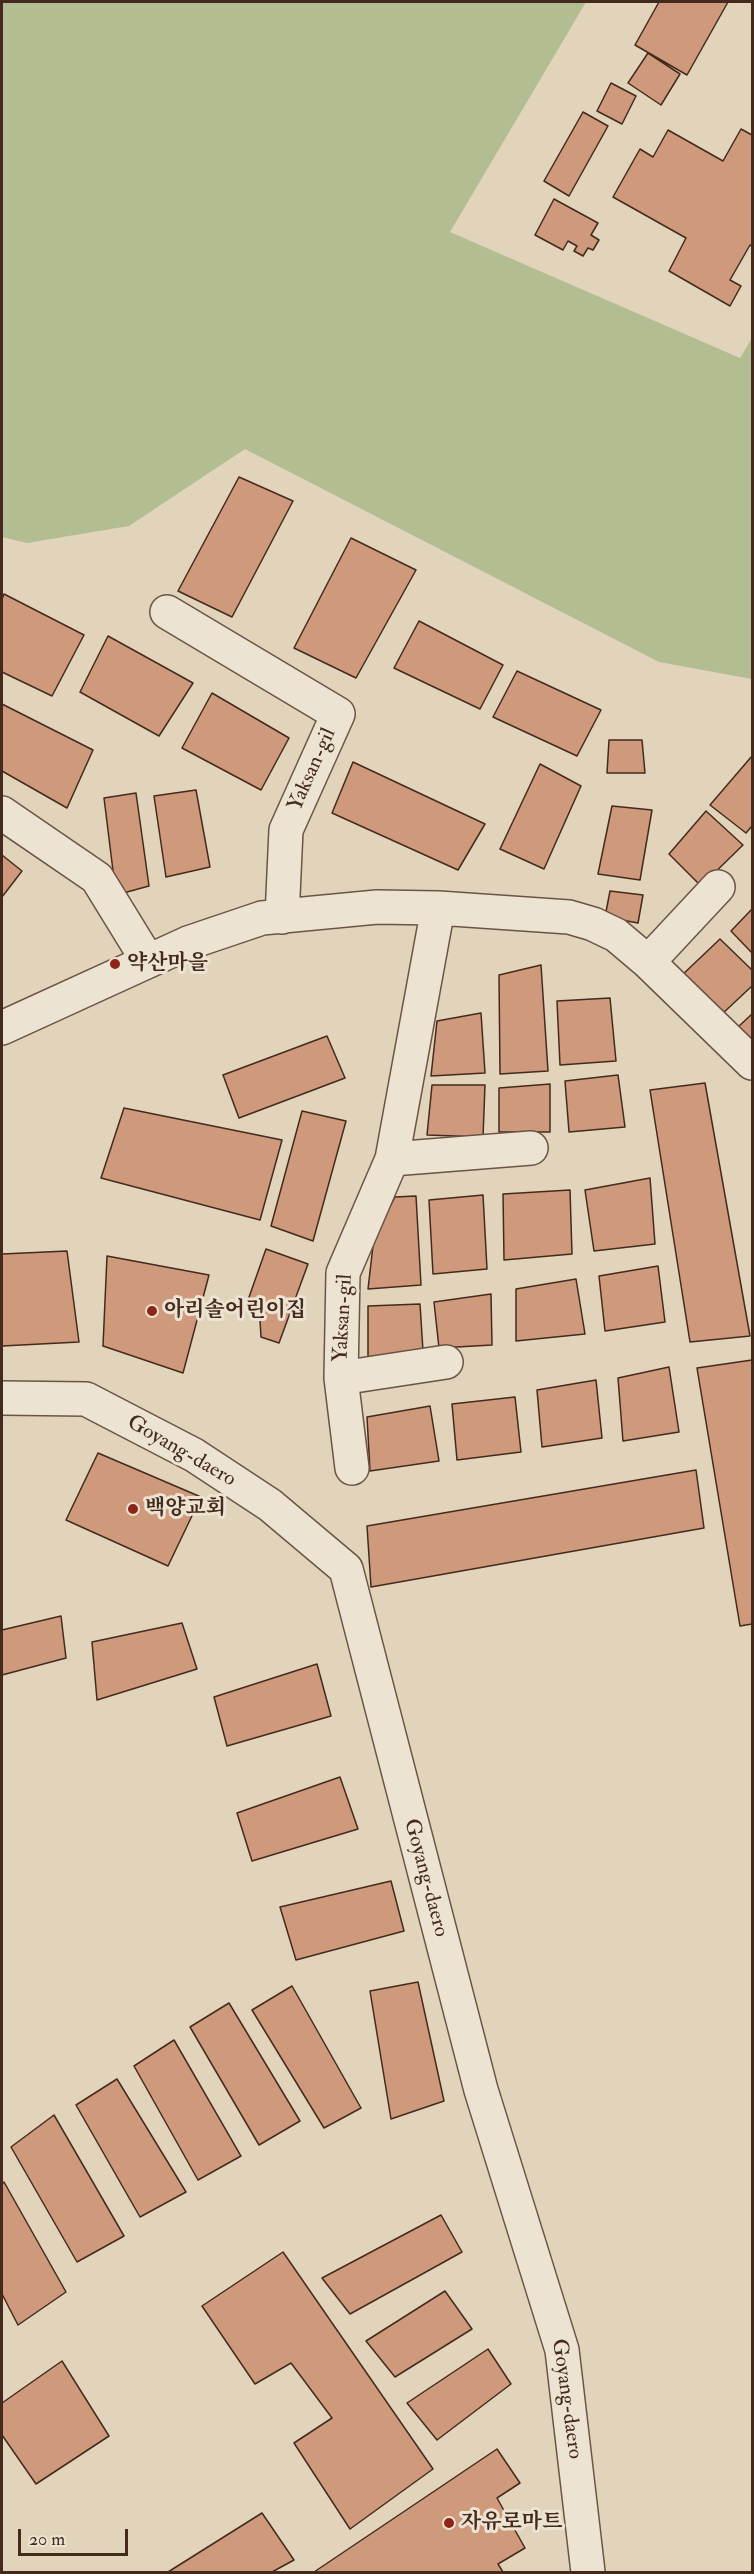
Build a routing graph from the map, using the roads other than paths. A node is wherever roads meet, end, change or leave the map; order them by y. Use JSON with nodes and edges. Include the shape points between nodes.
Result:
{"nodes":[{"id":1,"x":167,"y":612,"type":"dead end"},
{"id":2,"x":2,"y":813,"type":"edge"},
{"id":3,"x":718,"y":887,"type":"dead end"},
{"id":4,"x":438,"y":908,"type":"junction"},
{"id":5,"x":282,"y":916,"type":"junction"},
{"id":6,"x":148,"y":961,"type":"junction"},
{"id":7,"x":648,"y":962,"type":"junction"},
{"id":8,"x":2,"y":1028,"type":"edge"},
{"id":9,"x":753,"y":1063,"type":"edge"},
{"id":10,"x":531,"y":1148,"type":"dead end"},
{"id":11,"x":392,"y":1159,"type":"junction"},
{"id":12,"x":446,"y":1362,"type":"dead end"},
{"id":13,"x":341,"y":1378,"type":"junction"},
{"id":14,"x":2,"y":1398,"type":"edge"},
{"id":15,"x":352,"y":1468,"type":"dead end"},
{"id":16,"x":588,"y":2572,"type":"edge"}],
"edges":[{"from":1,"to":5,"type":"street","name":"Yaksan-gil","via":[[338,714],[286,830]]},
{"from":2,"to":6,"type":"street","via":[[98,878]]},
{"from":3,"to":7,"type":"street"},
{"from":4,"to":5,"type":"street","via":[[377,907]]},
{"from":4,"to":7,"type":"street","via":[[569,917],[616,935]]},
{"from":4,"to":11,"type":"street","name":"Yaksan-gil"},
{"from":5,"to":6,"type":"street","via":[[262,918]]},
{"from":6,"to":8,"type":"street"},
{"from":7,"to":9,"type":"street"},
{"from":10,"to":11,"type":"street"},
{"from":11,"to":13,"type":"street","name":"Yaksan-gil","via":[[343,1274]]},
{"from":12,"to":13,"type":"street","name":"Yaksan-gil"},
{"from":13,"to":15,"type":"street","name":"Yaksan-gil"},
{"from":14,"to":16,"type":"street","name":"Goyang-daero","via":[[86,1399],[194,1455],[270,1505],[346,1569],[481,2090],[562,2350]]}]}
